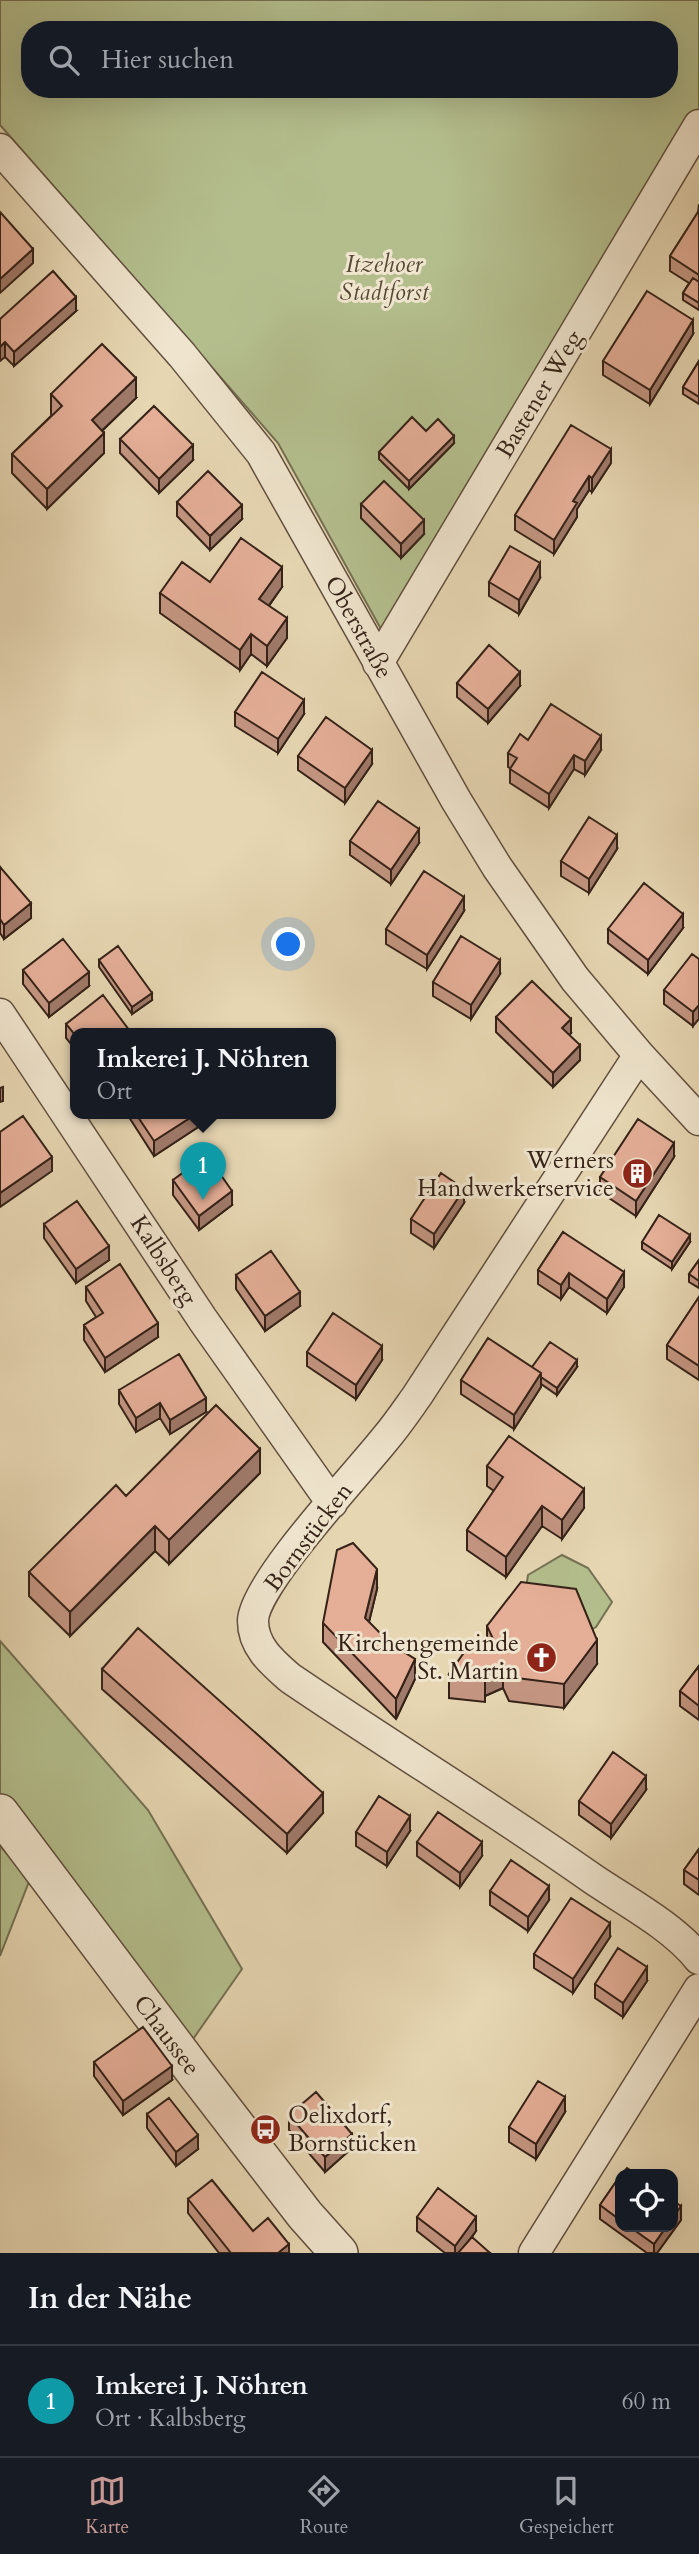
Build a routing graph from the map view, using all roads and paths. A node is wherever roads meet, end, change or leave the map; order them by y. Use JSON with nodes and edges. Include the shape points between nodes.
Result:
{"nodes":[{"id":1,"x":699,"y":125,"type":"edge"},
{"id":2,"x":0,"y":149,"type":"edge"},
{"id":3,"x":378,"y":663,"type":"junction"},
{"id":4,"x":0,"y":1014,"type":"edge"},
{"id":5,"x":639,"y":1055,"type":"junction"},
{"id":6,"x":699,"y":1120,"type":"edge"},
{"id":7,"x":332,"y":1503,"type":"junction"},
{"id":8,"x":0,"y":1813,"type":"edge"},
{"id":9,"x":699,"y":1959,"type":"edge"},
{"id":10,"x":699,"y":1989,"type":"edge"},
{"id":11,"x":339,"y":2253,"type":"edge"},
{"id":12,"x":534,"y":2253,"type":"edge"}],
"edges":[{"from":1,"to":3,"type":"street","name":"Bastener Weg"},
{"from":2,"to":3,"type":"street","name":"Oberstraße","via":[[182,355],[261,453]]},
{"from":3,"to":5,"type":"street","name":"Oberstraße","via":[[498,867],[575,979]]},
{"from":4,"to":7,"type":"street","name":"Kalbsberg","via":[[203,1320]]},
{"from":5,"to":6,"type":"street","name":"Oberstraße"},
{"from":5,"to":7,"type":"street","name":"Bornstücken","via":[[417,1396]]},
{"from":7,"to":9,"type":"street","name":"Bornstücken","via":[[263,1594],[253,1620],[258,1644],[269,1659],[290,1678],[651,1919]]},
{"from":8,"to":11,"type":"street","name":"Chaussee","via":[[197,2075]]},
{"from":10,"to":12,"type":"street"}]}
